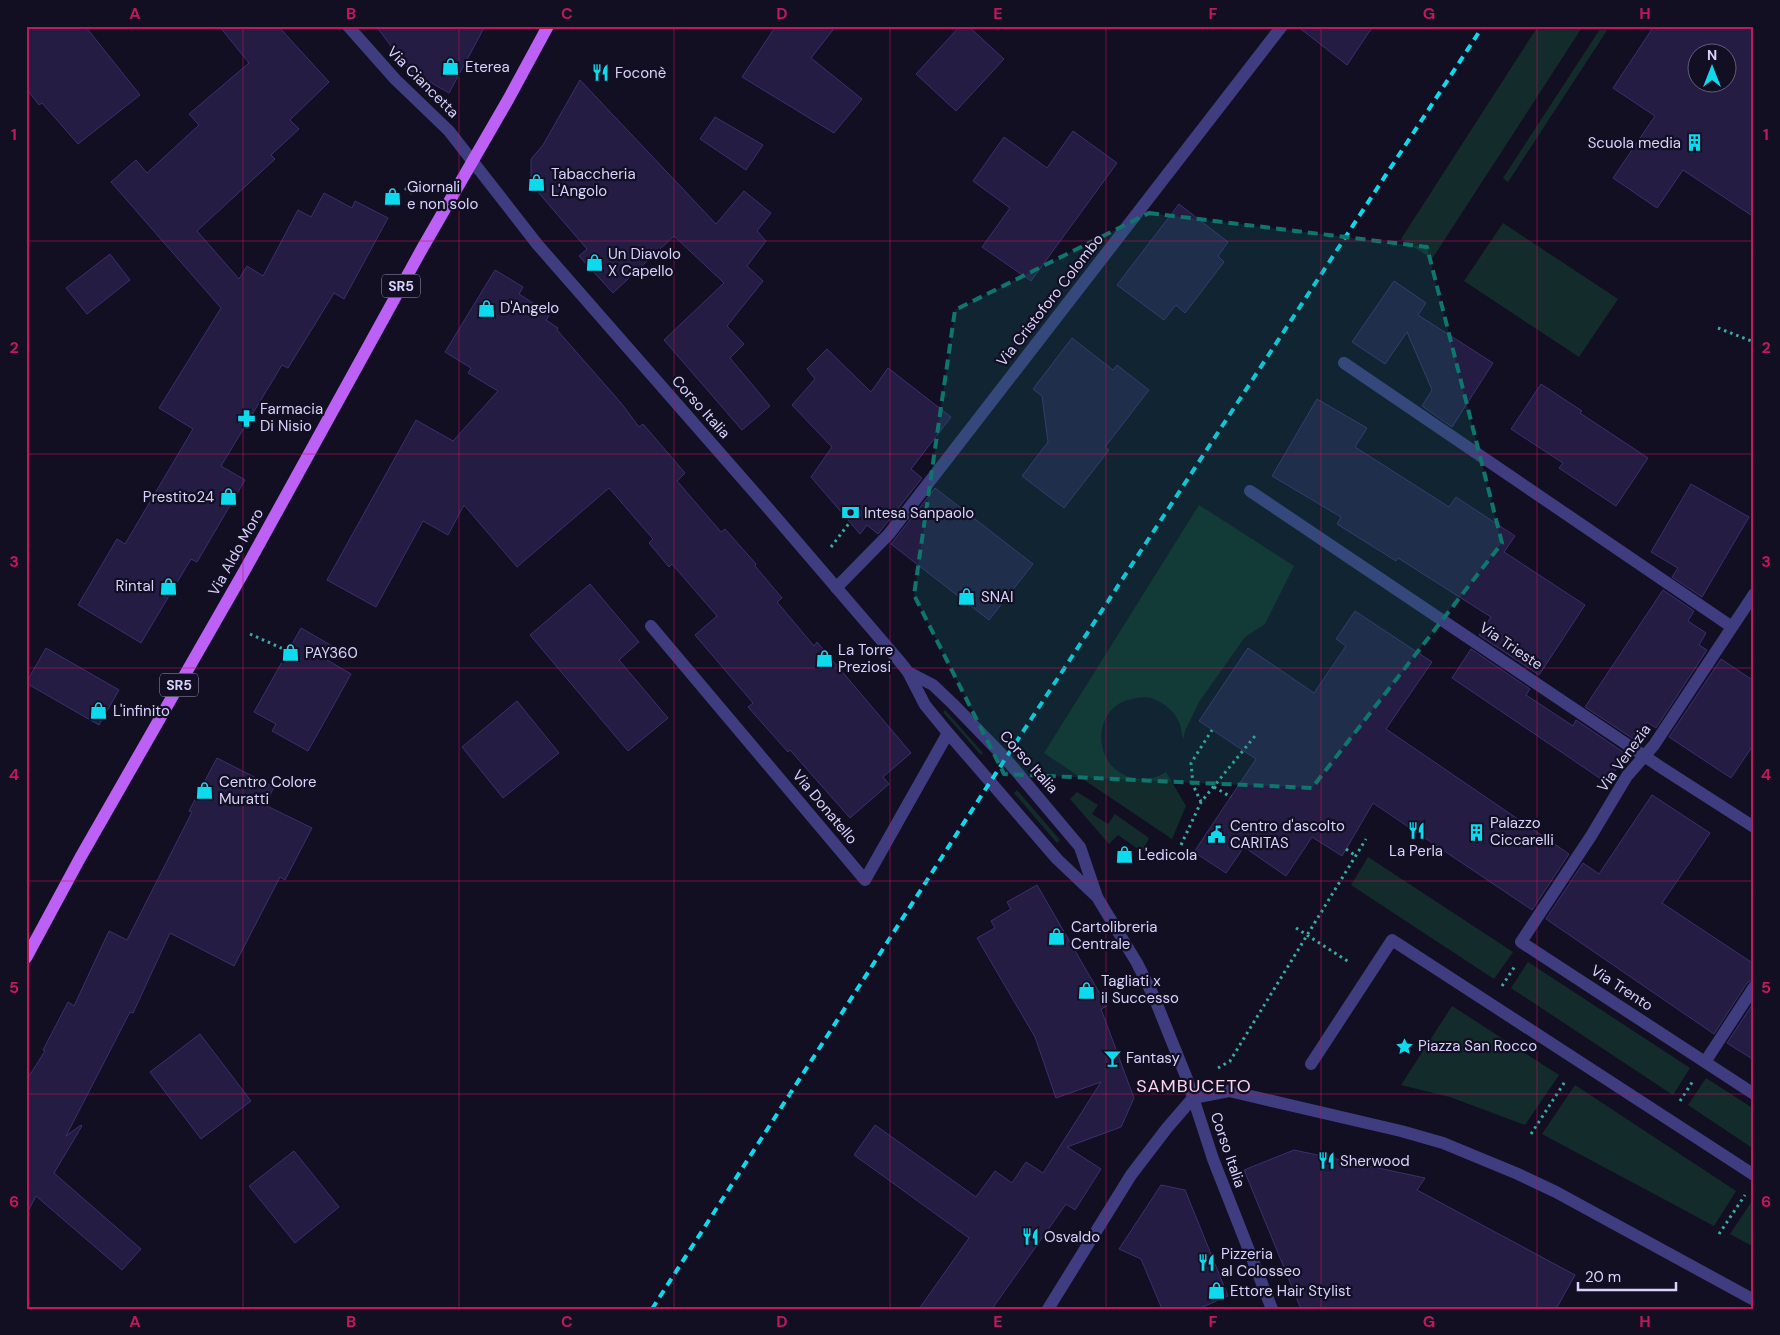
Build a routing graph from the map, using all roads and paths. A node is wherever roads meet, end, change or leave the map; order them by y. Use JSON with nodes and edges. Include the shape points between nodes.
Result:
{"nodes":[{"id":1,"x":348,"y":26,"type":"edge"},
{"id":2,"x":548,"y":26,"type":"edge"},
{"id":3,"x":1282,"y":26,"type":"edge"},
{"id":4,"x":472,"y":161,"type":"junction"},
{"id":5,"x":405,"y":188,"type":"dead end"},
{"id":6,"x":413,"y":194,"type":"dead end"},
{"id":7,"x":1718,"y":328,"type":"dead end"},
{"id":8,"x":1754,"y":342,"type":"edge"},
{"id":9,"x":1344,"y":363,"type":"dead end"},
{"id":10,"x":1250,"y":491,"type":"dead end"},
{"id":11,"x":850,"y":522,"type":"dead end"},
{"id":12,"x":829,"y":549,"type":"dead end"},
{"id":13,"x":836,"y":588,"type":"junction"},
{"id":14,"x":1754,"y":594,"type":"edge"},
{"id":15,"x":651,"y":626,"type":"dead end"},
{"id":16,"x":1732,"y":627,"type":"junction"},
{"id":17,"x":250,"y":634,"type":"dead end"},
{"id":18,"x":288,"y":651,"type":"dead end"},
{"id":19,"x":908,"y":672,"type":"junction"},
{"id":20,"x":1212,"y":730,"type":"dead end"},
{"id":21,"x":948,"y":733,"type":"junction"},
{"id":22,"x":1255,"y":736,"type":"dead end"},
{"id":23,"x":1644,"y":756,"type":"junction"},
{"id":24,"x":1214,"y":787,"type":"junction"},
{"id":25,"x":1231,"y":797,"type":"dead end"},
{"id":26,"x":1202,"y":802,"type":"junction"},
{"id":27,"x":1754,"y":827,"type":"edge"},
{"id":28,"x":1366,"y":839,"type":"dead end"},
{"id":29,"x":1181,"y":845,"type":"dead end"},
{"id":30,"x":1346,"y":849,"type":"dead end"},
{"id":31,"x":1356,"y":856,"type":"junction"},
{"id":32,"x":1097,"y":897,"type":"junction"},
{"id":33,"x":1296,"y":928,"type":"dead end"},
{"id":34,"x":1307,"y":935,"type":"junction"},
{"id":35,"x":1521,"y":942,"type":"joint"},
{"id":36,"x":26,"y":958,"type":"edge"},
{"id":37,"x":1369,"y":975,"type":"junction"},
{"id":38,"x":1754,"y":987,"type":"edge"},
{"id":39,"x":1705,"y":1062,"type":"junction"},
{"id":40,"x":1311,"y":1064,"type":"dead end"},
{"id":41,"x":1217,"y":1068,"type":"dead end"},
{"id":42,"x":1566,"y":1080,"type":"dead end"},
{"id":43,"x":1754,"y":1094,"type":"edge"},
{"id":44,"x":1193,"y":1098,"type":"junction"},
{"id":45,"x":1531,"y":1134,"type":"dead end"},
{"id":46,"x":1754,"y":1175,"type":"edge"},
{"id":47,"x":1744,"y":1196,"type":"dead end"},
{"id":48,"x":1719,"y":1234,"type":"dead end"},
{"id":49,"x":1754,"y":1300,"type":"edge"},
{"id":50,"x":1048,"y":1309,"type":"edge"},
{"id":51,"x":1272,"y":1309,"type":"edge"}],
"edges":[{"from":1,"to":4,"type":"street","name":"Via Ciancetta","via":[[394,79],[449,131]]},
{"from":2,"to":4,"type":"main road","number":"SR5"},
{"from":3,"to":13,"type":"street","name":"Via Cristoforo Colombo","via":[[889,534]]},
{"from":4,"to":13,"type":"street","name":"Corso Italia","via":[[537,244]]},
{"from":4,"to":36,"type":"main road","name":"Via Aldo Moro","number":"SR5"},
{"from":5,"to":6,"type":"path"},
{"from":7,"to":8,"type":"path"},
{"from":9,"to":16,"type":"street"},
{"from":10,"to":23,"type":"street","name":"Via Trieste"},
{"from":11,"to":12,"type":"path"},
{"from":13,"to":19,"type":"street","name":"Corso Italia"},
{"from":14,"to":16,"type":"street","name":"Via Venezia"},
{"from":15,"to":21,"type":"street","name":"Via Donatello","via":[[865,880]]},
{"from":16,"to":23,"type":"street","name":"Via Venezia","via":[[1654,746]]},
{"from":17,"to":18,"type":"path"},
{"from":19,"to":21,"type":"street","name":"Corso Italia","via":[[925,705]]},
{"from":19,"to":32,"type":"street","name":"Corso Italia","via":[[933,685],[953,704],[1049,809],[1080,847]]},
{"from":20,"to":26,"type":"path","via":[[1191,763],[1193,784]]},
{"from":21,"to":32,"type":"street","name":"Corso Italia","via":[[1057,859]]},
{"from":22,"to":24,"type":"path"},
{"from":23,"to":27,"type":"street","name":"Via Trieste"},
{"from":23,"to":35,"type":"street","name":"Via Venezia","via":[[1627,776],[1592,836]]},
{"from":24,"to":25,"type":"path"},
{"from":24,"to":26,"type":"path"},
{"from":26,"to":29,"type":"path"},
{"from":28,"to":31,"type":"path"},
{"from":30,"to":31,"type":"path"},
{"from":31,"to":34,"type":"path"},
{"from":32,"to":44,"type":"street","name":"Corso Italia","via":[[1154,997]]},
{"from":33,"to":34,"type":"path"},
{"from":34,"to":37,"type":"path"},
{"from":34,"to":41,"type":"path","via":[[1230,1061]]},
{"from":35,"to":39,"type":"street","name":"Via Trento"},
{"from":37,"to":40,"type":"street"},
{"from":37,"to":46,"type":"street","via":[[1392,940]]},
{"from":38,"to":39,"type":"street"},
{"from":39,"to":43,"type":"street","name":"Via Trento"},
{"from":42,"to":45,"type":"path"},
{"from":44,"to":49,"type":"street","via":[[1229,1091],[1443,1143],[1556,1192]]},
{"from":44,"to":50,"type":"street","via":[[1131,1175]]},
{"from":44,"to":51,"type":"street","name":"Corso Italia","via":[[1213,1159]]},
{"from":47,"to":48,"type":"path"}]}
